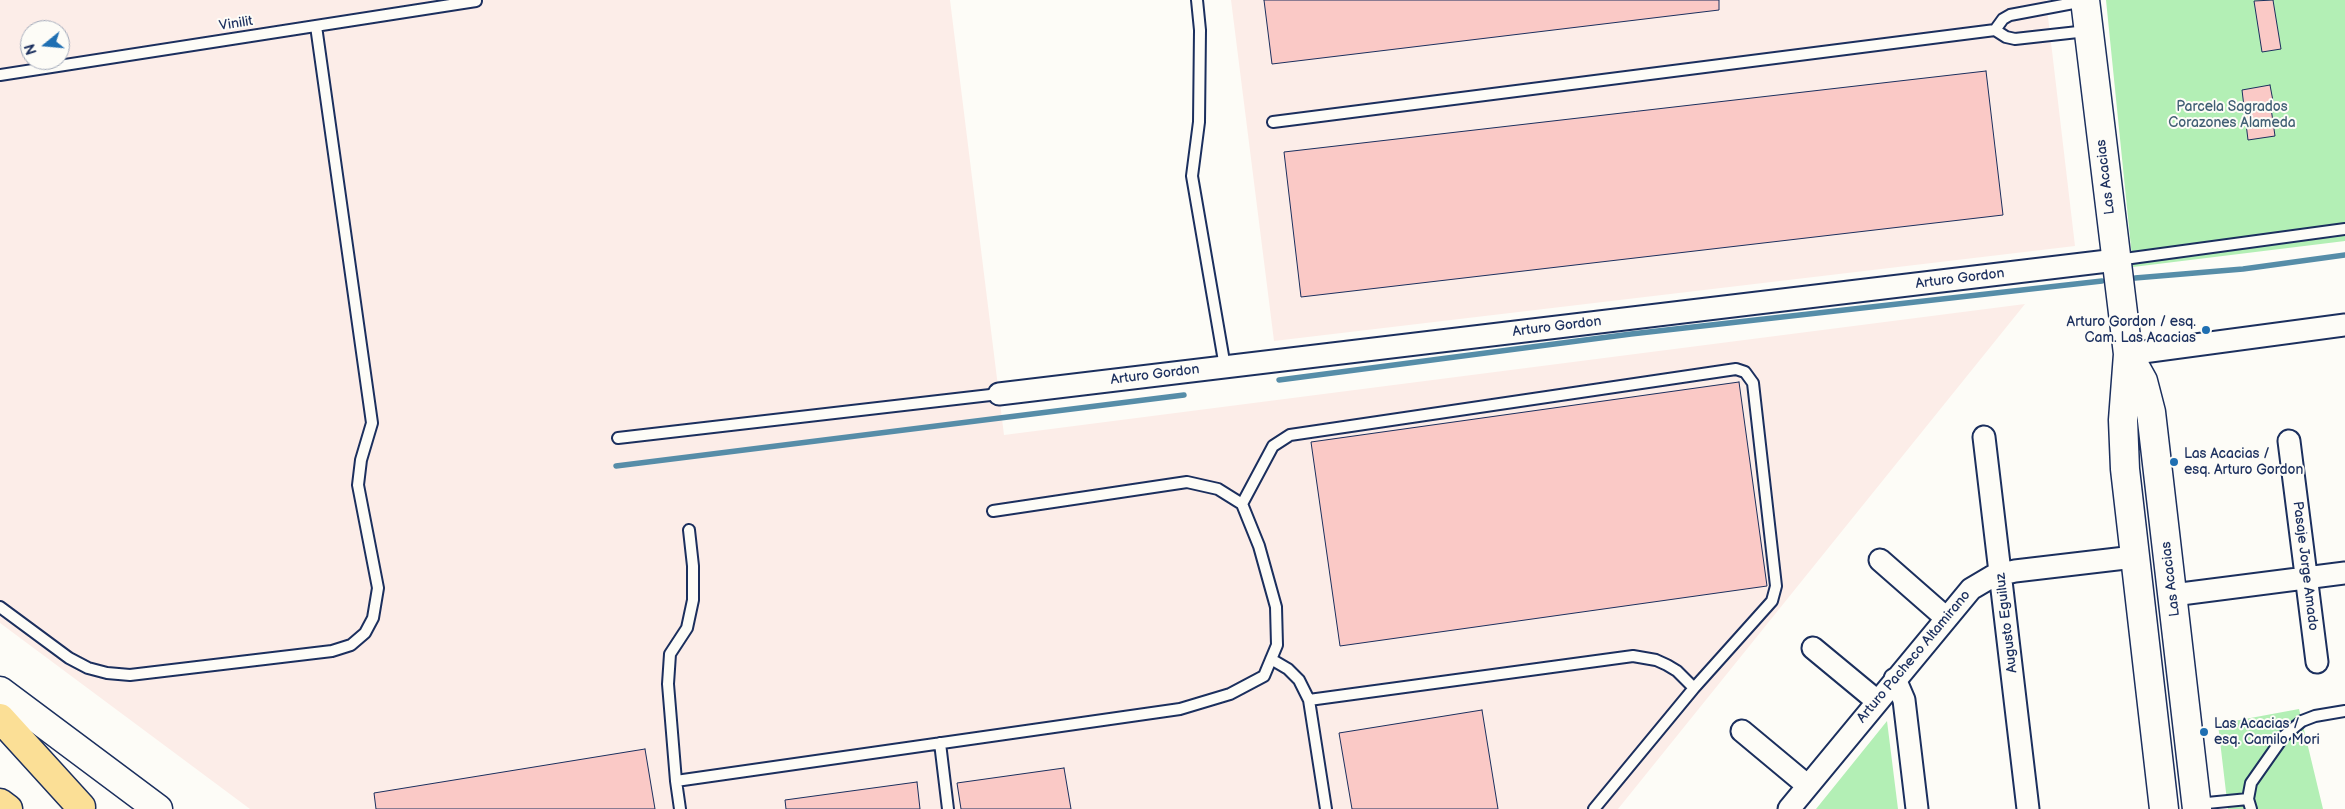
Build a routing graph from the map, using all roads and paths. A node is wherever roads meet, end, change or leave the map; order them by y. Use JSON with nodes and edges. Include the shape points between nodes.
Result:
{"nodes":[{"id":1,"x":1197,"y":0,"type":"edge"},
{"id":2,"x":2085,"y":0,"type":"edge"},
{"id":3,"x":476,"y":1,"type":"dead end"},
{"id":4,"x":316,"y":26,"type":"junction"},
{"id":5,"x":1995,"y":30,"type":"junction"},
{"id":6,"x":2088,"y":31,"type":"junction"},
{"id":7,"x":0,"y":75,"type":"edge"},
{"id":8,"x":1272,"y":122,"type":"dead end"},
{"id":9,"x":2345,"y":229,"type":"edge"},
{"id":10,"x":2116,"y":260,"type":"junction"},
{"id":11,"x":2345,"y":325,"type":"edge"},
{"id":12,"x":2128,"y":354,"type":"junction"},
{"id":13,"x":1225,"y":367,"type":"junction"},
{"id":14,"x":998,"y":394,"type":"joint"},
{"id":15,"x":1984,"y":437,"type":"dead end"},
{"id":16,"x":618,"y":438,"type":"dead end"},
{"id":17,"x":2289,"y":441,"type":"dead end"},
{"id":18,"x":2158,"y":466,"type":"junction"},
{"id":19,"x":2125,"y":469,"type":"junction"},
{"id":20,"x":1242,"y":504,"type":"junction"},
{"id":21,"x":993,"y":511,"type":"dead end"},
{"id":22,"x":689,"y":530,"type":"dead end"},
{"id":23,"x":2134,"y":557,"type":"junction"},
{"id":24,"x":1880,"y":560,"type":"dead end"},
{"id":25,"x":2345,"y":573,"type":"edge"},
{"id":26,"x":2001,"y":574,"type":"junction"},
{"id":27,"x":2307,"y":578,"type":"junction"},
{"id":28,"x":2173,"y":595,"type":"junction"},
{"id":29,"x":0,"y":607,"type":"edge"},
{"id":30,"x":1946,"y":617,"type":"junction"},
{"id":31,"x":1813,"y":648,"type":"dead end"},
{"id":32,"x":1271,"y":660,"type":"junction"},
{"id":33,"x":2317,"y":662,"type":"dead end"},
{"id":34,"x":1895,"y":679,"type":"junction"},
{"id":35,"x":1694,"y":688,"type":"junction"},
{"id":36,"x":0,"y":691,"type":"edge"},
{"id":37,"x":1309,"y":700,"type":"junction"},
{"id":38,"x":1877,"y":701,"type":"junction"},
{"id":39,"x":2345,"y":712,"type":"edge"},
{"id":40,"x":0,"y":718,"type":"edge"},
{"id":41,"x":1742,"y":731,"type":"dead end"},
{"id":42,"x":940,"y":743,"type":"junction"},
{"id":43,"x":0,"y":746,"type":"edge"},
{"id":44,"x":676,"y":781,"type":"junction"},
{"id":45,"x":1808,"y":786,"type":"junction"},
{"id":46,"x":0,"y":803,"type":"edge"},
{"id":47,"x":2250,"y":804,"type":"edge"},
{"id":48,"x":2197,"y":807,"type":"edge"},
{"id":49,"x":83,"y":808,"type":"edge"},
{"id":50,"x":8,"y":809,"type":"edge"},
{"id":51,"x":158,"y":809,"type":"edge"},
{"id":52,"x":680,"y":809,"type":"edge"},
{"id":53,"x":948,"y":809,"type":"edge"},
{"id":54,"x":1326,"y":809,"type":"edge"},
{"id":55,"x":1594,"y":809,"type":"edge"},
{"id":56,"x":1789,"y":809,"type":"edge"},
{"id":57,"x":1917,"y":809,"type":"edge"},
{"id":58,"x":2028,"y":809,"type":"edge"},
{"id":59,"x":2164,"y":809,"type":"edge"}],
"edges":[{"from":1,"to":13,"type":"lane","via":[[1200,30],[1199,122],[1192,176]]},
{"from":2,"to":5,"type":"lane","via":[[2010,15]]},
{"from":2,"to":6,"type":"main road","name":"Las Acacias"},
{"from":3,"to":4,"type":"lane","name":"Vinilit"},
{"from":4,"to":7,"type":"lane","name":"Vinilit"},
{"from":4,"to":29,"type":"lane","via":[[372,423],[361,460],[358,485],[378,588],[374,618],[365,633],[351,645],[332,651],[130,675],[88,668],[69,658]]},
{"from":5,"to":6,"type":"lane","via":[[2015,39]]},
{"from":5,"to":8,"type":"lane"},
{"from":6,"to":10,"type":"main road","name":"Las Acacias"},
{"from":9,"to":10,"type":"lane"},
{"from":10,"to":12,"type":"main road","name":"Las Acacias"},
{"from":10,"to":13,"type":"street","name":"Arturo Gordon"},
{"from":11,"to":12,"type":"street"},
{"from":12,"to":18,"type":"main road","name":"Las Acacias","via":[[2146,389]]},
{"from":12,"to":19,"type":"main road","name":"Las Acacias","via":[[2123,420]]},
{"from":13,"to":14,"type":"street","name":"Arturo Gordon"},
{"from":14,"to":16,"type":"lane"},
{"from":15,"to":26,"type":"street","name":"Augusto Eguiluz"},
{"from":17,"to":27,"type":"street","name":"Pasaje Jorge Amado"},
{"from":18,"to":19,"type":"main road","via":[[2139,462]]},
{"from":18,"to":28,"type":"main road","name":"Las Acacias"},
{"from":19,"to":23,"type":"main road","name":"Las Acacias"},
{"from":20,"to":21,"type":"lane","via":[[1218,490],[1187,482]]},
{"from":20,"to":32,"type":"lane","via":[[1260,546],[1276,606],[1277,645]]},
{"from":20,"to":35,"type":"lane","via":[[1273,446],[1290,435],[1740,370],[1750,377],[1752,383],[1776,586],[1772,601]]},
{"from":22,"to":44,"type":"lane","via":[[693,600],[686,628],[670,654],[669,664]]},
{"from":23,"to":26,"type":"street","name":"Arturo Pacheco Altamirano"},
{"from":23,"to":59,"type":"main road","name":"Las Acacias"},
{"from":24,"to":30,"type":"street"},
{"from":25,"to":27,"type":"street"},
{"from":26,"to":30,"type":"street","name":"Arturo Pacheco Altamirano","via":[[1971,589]]},
{"from":26,"to":58,"type":"street","name":"Augusto Eguiluz"},
{"from":27,"to":28,"type":"street"},
{"from":27,"to":33,"type":"street","name":"Pasaje Jorge Amado"},
{"from":28,"to":48,"type":"main road","name":"Las Acacias"},
{"from":30,"to":34,"type":"street","name":"Arturo Pacheco Altamirano"},
{"from":31,"to":38,"type":"street"},
{"from":32,"to":37,"type":"lane","via":[[1288,669],[1299,680]]},
{"from":32,"to":42,"type":"lane","via":[[1264,676],[1230,694],[1180,709]]},
{"from":34,"to":38,"type":"street","name":"Arturo Pacheco Altamirano"},
{"from":34,"to":57,"type":"street","via":[[1904,700]]},
{"from":35,"to":37,"type":"lane","via":[[1667,665],[1633,656]]},
{"from":35,"to":55,"type":"lane"},
{"from":36,"to":51,"type":"main road"},
{"from":37,"to":54,"type":"lane"},
{"from":38,"to":45,"type":"street","name":"Arturo Pacheco Altamirano"},
{"from":39,"to":47,"type":"lane","via":[[2302,721],[2284,736],[2251,783]]},
{"from":40,"to":49,"type":"highway"},
{"from":41,"to":45,"type":"street"},
{"from":42,"to":44,"type":"lane"},
{"from":42,"to":53,"type":"lane"},
{"from":43,"to":49,"type":"highway"},
{"from":44,"to":52,"type":"lane"},
{"from":45,"to":56,"type":"street","name":"Arturo Pacheco Altamirano"},
{"from":46,"to":50,"type":"highway"},
{"from":47,"to":48,"type":"lane"}]}
